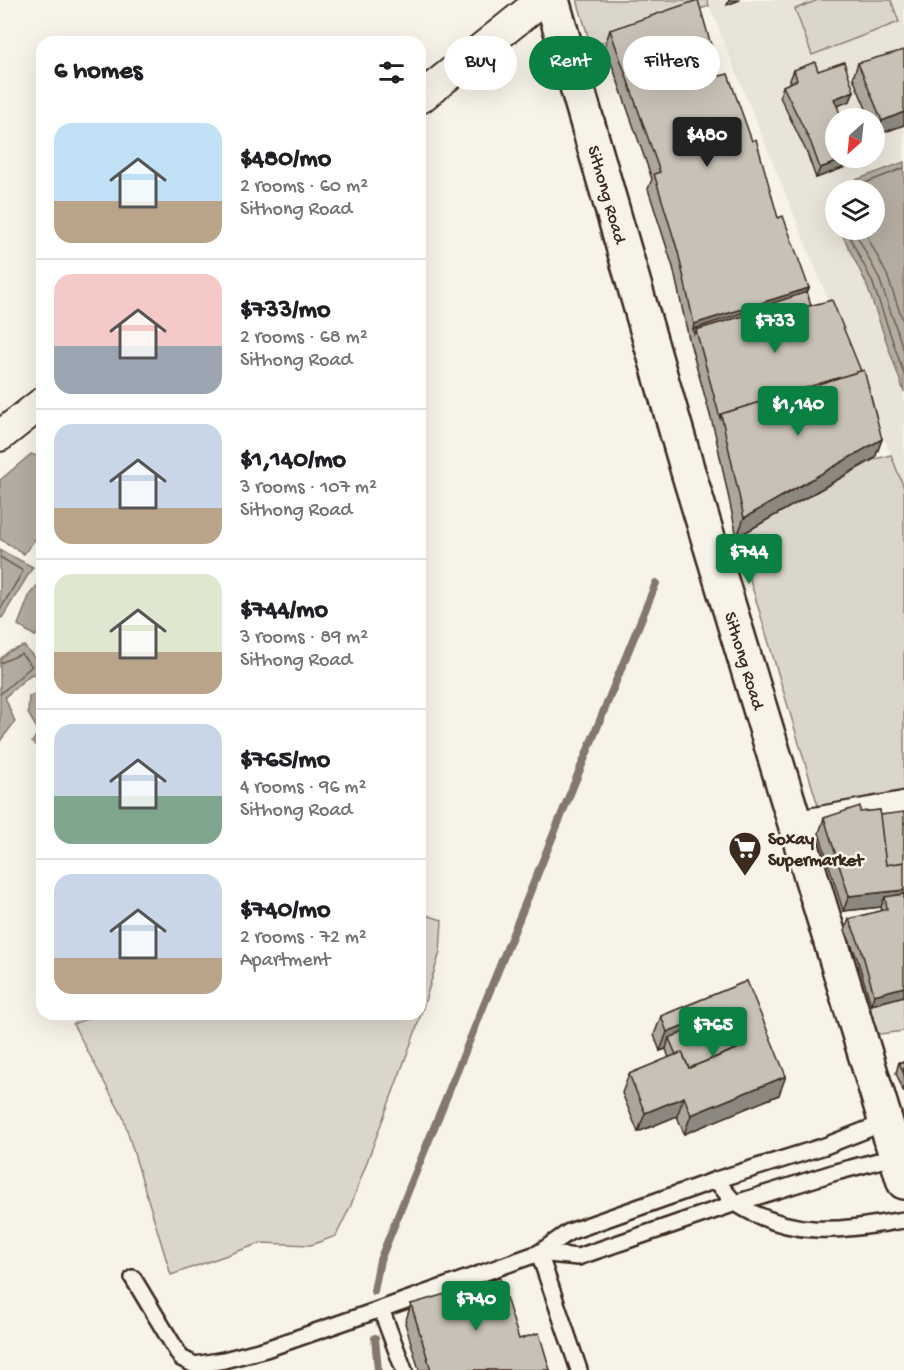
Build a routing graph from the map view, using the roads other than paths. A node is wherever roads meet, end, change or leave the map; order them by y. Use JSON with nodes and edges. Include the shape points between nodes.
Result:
{"nodes":[{"id":1,"x":542,"y":0,"type":"edge"},
{"id":2,"x":552,"y":0,"type":"edge"},
{"id":3,"x":426,"y":93,"type":"edge"},
{"id":4,"x":36,"y":408,"type":"edge"},
{"id":5,"x":0,"y":436,"type":"edge"},
{"id":6,"x":904,"y":807,"type":"edge"},
{"id":7,"x":797,"y":826,"type":"junction"},
{"id":8,"x":886,"y":1122,"type":"junction"},
{"id":9,"x":900,"y":1169,"type":"edge"},
{"id":10,"x":716,"y":1180,"type":"junction"},
{"id":11,"x":736,"y":1203,"type":"junction"},
{"id":12,"x":904,"y":1220,"type":"edge"},
{"id":13,"x":539,"y":1253,"type":"junction"},
{"id":14,"x":133,"y":1278,"type":"dead end"},
{"id":15,"x":381,"y":1310,"type":"junction"},
{"id":16,"x":404,"y":1370,"type":"edge"},
{"id":17,"x":579,"y":1370,"type":"edge"}],
"edges":[{"from":1,"to":3,"type":"street"},
{"from":2,"to":7,"type":"main road","name":"Sithong Road","via":[[689,475]]},
{"from":4,"to":5,"type":"street"},
{"from":6,"to":7,"type":"street"},
{"from":7,"to":8,"type":"main road","name":"Sithong Road"},
{"from":8,"to":9,"type":"main road","name":"Sithong Road"},
{"from":8,"to":10,"type":"lane","via":[[825,1146]]},
{"from":9,"to":11,"type":"lane","via":[[836,1172]]},
{"from":10,"to":11,"type":"lane"},
{"from":10,"to":13,"type":"lane","via":[[569,1232]]},
{"from":11,"to":12,"type":"lane","via":[[771,1220],[806,1230]]},
{"from":11,"to":13,"type":"lane","via":[[578,1257]]},
{"from":13,"to":15,"type":"lane"},
{"from":13,"to":17,"type":"lane"},
{"from":14,"to":15,"type":"lane","via":[[181,1358],[195,1365],[266,1349]]},
{"from":15,"to":16,"type":"lane"}]}
